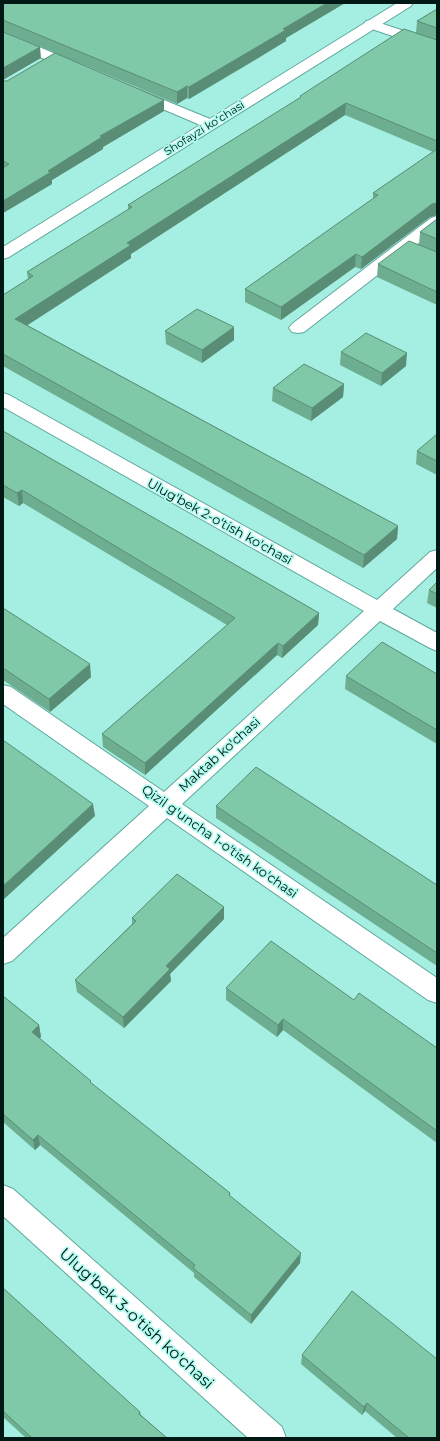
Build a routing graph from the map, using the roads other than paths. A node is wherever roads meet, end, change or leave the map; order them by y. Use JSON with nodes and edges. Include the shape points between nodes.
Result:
{"nodes":[{"id":1,"x":404,"y":3,"type":"edge"},
{"id":2,"x":372,"y":24,"type":"junction"},
{"id":3,"x":3,"y":36,"type":"edge"},
{"id":4,"x":437,"y":48,"type":"edge"},
{"id":5,"x":55,"y":58,"type":"junction"},
{"id":6,"x":42,"y":66,"type":"edge"},
{"id":7,"x":90,"y":73,"type":"edge"},
{"id":8,"x":125,"y":88,"type":"edge"},
{"id":9,"x":210,"y":124,"type":"junction"},
{"id":10,"x":437,"y":222,"type":"edge"},
{"id":11,"x":3,"y":254,"type":"edge"},
{"id":12,"x":298,"y":328,"type":"dead end"},
{"id":13,"x":3,"y":399,"type":"edge"},
{"id":14,"x":437,"y":557,"type":"edge"},
{"id":15,"x":377,"y":610,"type":"junction"},
{"id":16,"x":437,"y":643,"type":"edge"},
{"id":17,"x":3,"y":693,"type":"edge"},
{"id":18,"x":166,"y":803,"type":"junction"},
{"id":19,"x":3,"y":953,"type":"edge"},
{"id":20,"x":437,"y":992,"type":"edge"},
{"id":21,"x":3,"y":1198,"type":"edge"},
{"id":22,"x":271,"y":1438,"type":"edge"}],
"edges":[{"from":1,"to":2,"type":"street","name":"Shofayzi koʻchasi"},
{"from":2,"to":4,"type":"street"},
{"from":2,"to":9,"type":"street","name":"Shofayzi koʻchasi"},
{"from":3,"to":5,"type":"street"},
{"from":5,"to":6,"type":"street"},
{"from":5,"to":7,"type":"street"},
{"from":8,"to":9,"type":"street"},
{"from":9,"to":11,"type":"street","name":"Shofayzi koʻchasi"},
{"from":10,"to":12,"type":"street","via":[[412,249]]},
{"from":13,"to":15,"type":"street","name":"Ulug'bek 2-o'tish ko'chasi"},
{"from":14,"to":15,"type":"street","name":"Maktab ko'chasi"},
{"from":15,"to":16,"type":"street","name":"Ulug'bek 2-o'tish ko'chasi"},
{"from":15,"to":18,"type":"street","name":"Maktab ko'chasi"},
{"from":17,"to":18,"type":"street","name":"Qizil g'uncha 1-o'tish ko'chasi"},
{"from":18,"to":19,"type":"street","name":"Maktab ko'chasi"},
{"from":18,"to":20,"type":"street","name":"Qizil g'uncha 1-o'tish ko'chasi"},
{"from":21,"to":22,"type":"street","name":"Ulug'bek 3-o'tish ko'chasi"}]}
